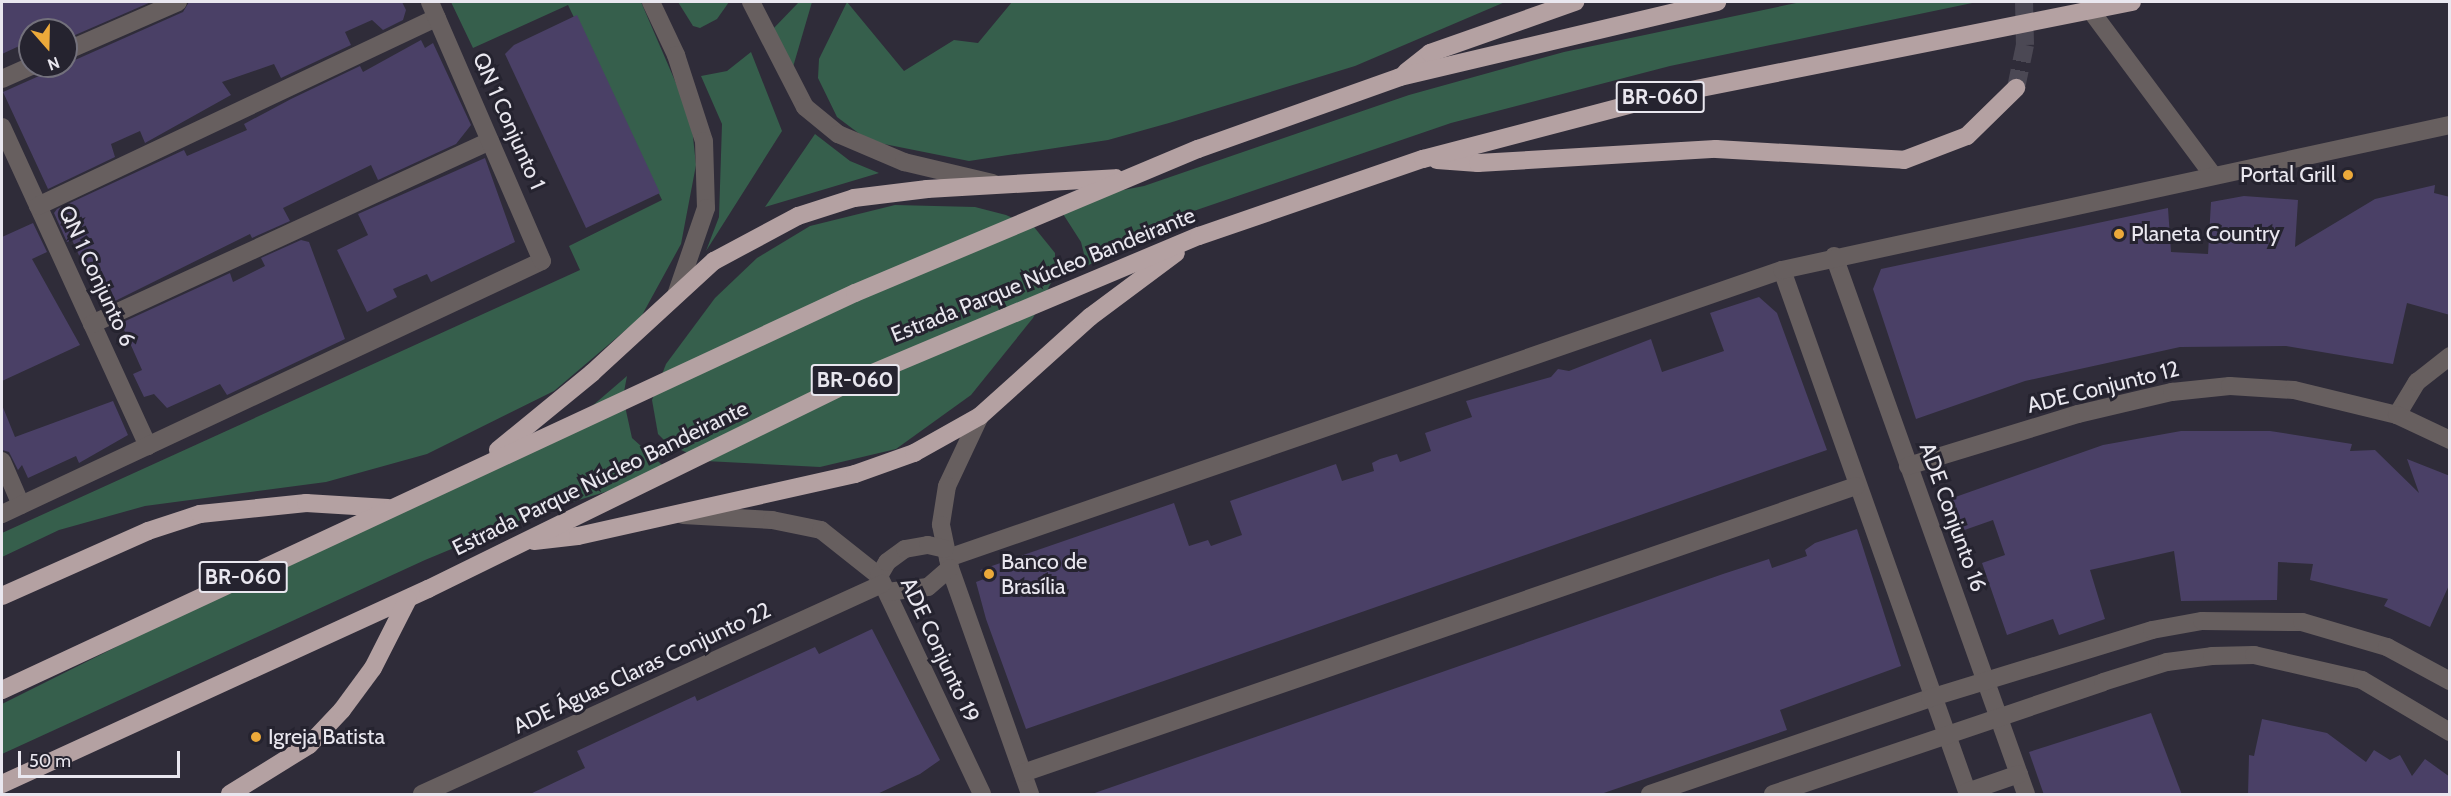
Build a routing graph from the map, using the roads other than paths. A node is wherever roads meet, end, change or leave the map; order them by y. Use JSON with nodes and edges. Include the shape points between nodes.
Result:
{"nodes":[{"id":1,"x":178,"y":2,"type":"edge"},
{"id":2,"x":651,"y":2,"type":"edge"},
{"id":3,"x":751,"y":2,"type":"edge"},
{"id":4,"x":1575,"y":2,"type":"edge"},
{"id":5,"x":1717,"y":2,"type":"edge"},
{"id":6,"x":2132,"y":2,"type":"edge"},
{"id":7,"x":434,"y":9,"type":"edge"},
{"id":8,"x":2091,"y":11,"type":"junction"},
{"id":9,"x":78,"y":46,"type":"edge"},
{"id":10,"x":18,"y":72,"type":"edge"},
{"id":11,"x":1400,"y":77,"type":"junction"},
{"id":12,"x":2,"y":79,"type":"edge"},
{"id":13,"x":2016,"y":88,"type":"tunnel mouth"},
{"id":14,"x":2450,"y":125,"type":"edge"},
{"id":15,"x":2,"y":127,"type":"edge"},
{"id":16,"x":490,"y":141,"type":"junction"},
{"id":17,"x":1423,"y":159,"type":"junction"},
{"id":18,"x":2212,"y":174,"type":"junction"},
{"id":19,"x":1132,"y":177,"type":"junction"},
{"id":20,"x":1000,"y":184,"type":"junction"},
{"id":21,"x":38,"y":207,"type":"junction"},
{"id":22,"x":1199,"y":236,"type":"junction"},
{"id":23,"x":1834,"y":256,"type":"junction"},
{"id":24,"x":1782,"y":270,"type":"junction"},
{"id":25,"x":676,"y":295,"type":"junction"},
{"id":26,"x":92,"y":324,"type":"junction"},
{"id":27,"x":2450,"y":356,"type":"edge"},
{"id":28,"x":2397,"y":415,"type":"junction"},
{"id":29,"x":980,"y":416,"type":"junction"},
{"id":30,"x":2450,"y":440,"type":"edge"},
{"id":31,"x":148,"y":446,"type":"junction"},
{"id":32,"x":2,"y":461,"type":"edge"},
{"id":33,"x":483,"y":463,"type":"junction"},
{"id":34,"x":1908,"y":466,"type":"junction"},
{"id":35,"x":1856,"y":486,"type":"junction"},
{"id":36,"x":21,"y":505,"type":"junction"},
{"id":37,"x":389,"y":508,"type":"junction"},
{"id":38,"x":2,"y":514,"type":"edge"},
{"id":39,"x":660,"y":514,"type":"junction"},
{"id":40,"x":520,"y":543,"type":"junction"},
{"id":41,"x":948,"y":558,"type":"junction"},
{"id":42,"x":883,"y":584,"type":"junction"},
{"id":43,"x":2,"y":596,"type":"edge"},
{"id":44,"x":408,"y":598,"type":"junction"},
{"id":45,"x":1987,"y":680,"type":"junction"},
{"id":46,"x":2450,"y":681,"type":"edge"},
{"id":47,"x":2,"y":690,"type":"edge"},
{"id":48,"x":1930,"y":698,"type":"junction"},
{"id":49,"x":1999,"y":718,"type":"junction"},
{"id":50,"x":2450,"y":732,"type":"edge"},
{"id":51,"x":1946,"y":733,"type":"junction"},
{"id":52,"x":1023,"y":772,"type":"junction"},
{"id":53,"x":2019,"y":774,"type":"junction"},
{"id":54,"x":2,"y":784,"type":"edge"},
{"id":55,"x":978,"y":793,"type":"edge"},
{"id":56,"x":1967,"y":793,"type":"edge"},
{"id":57,"x":230,"y":795,"type":"edge"},
{"id":58,"x":422,"y":795,"type":"edge"},
{"id":59,"x":1030,"y":795,"type":"edge"},
{"id":60,"x":1650,"y":795,"type":"edge"},
{"id":61,"x":1773,"y":795,"type":"edge"},
{"id":62,"x":2026,"y":795,"type":"edge"}],
"edges":[{"from":1,"to":9,"type":"street"},
{"from":2,"to":25,"type":"street","via":[[681,66],[704,141],[705,208]]},
{"from":3,"to":20,"type":"street","via":[[805,106],[838,134],[904,162]]},
{"from":4,"to":11,"type":"highway","via":[[1430,53]]},
{"from":5,"to":11,"type":"highway","number":"BR-060"},
{"from":6,"to":8,"type":"highway","name":"Estrada Parque Núcleo Bandeirante","number":"BR-060"},
{"from":7,"to":16,"type":"street","name":"QN 1 Conjunto 1"},
{"from":7,"to":21,"type":"street"},
{"from":8,"to":17,"type":"highway","name":"Estrada Parque Núcleo Bandeirante","number":"BR-060","via":[[1671,94]]},
{"from":8,"to":18,"type":"street"},
{"from":10,"to":12,"type":"street"},
{"from":11,"to":19,"type":"highway","number":"BR-060"},
{"from":13,"to":17,"type":"highway","via":[[1967,136],[1904,160],[1716,149],[1478,163]]},
{"from":14,"to":18,"type":"street"},
{"from":15,"to":21,"type":"street","name":"QN 1 Conjunto 6"},
{"from":16,"to":26,"type":"street"},
{"from":16,"to":31,"type":"street","name":"QN 1 Conjunto 1","via":[[543,259]]},
{"from":17,"to":22,"type":"highway","name":"Estrada Parque Núcleo Bandeirante","number":"BR-060"},
{"from":18,"to":23,"type":"street"},
{"from":19,"to":20,"type":"highway"},
{"from":19,"to":33,"type":"highway","number":"BR-060","via":[[855,293]]},
{"from":20,"to":25,"type":"highway","via":[[854,198],[798,216],[714,261]]},
{"from":21,"to":26,"type":"street","name":"QN 1 Conjunto 6"},
{"from":22,"to":29,"type":"highway","via":[[1090,317]]},
{"from":22,"to":40,"type":"highway","name":"Estrada Parque Núcleo Bandeirante","number":"BR-060","via":[[844,385]]},
{"from":23,"to":24,"type":"street"},
{"from":23,"to":34,"type":"street","name":"ADE Conjunto 16"},
{"from":24,"to":35,"type":"street"},
{"from":24,"to":41,"type":"street"},
{"from":25,"to":33,"type":"highway"},
{"from":26,"to":31,"type":"street","name":"QN 1 Conjunto 6"},
{"from":27,"to":28,"type":"street","via":[[2417,382]]},
{"from":28,"to":30,"type":"street","name":"ADE Conjunto 12"},
{"from":28,"to":34,"type":"street","name":"ADE Conjunto 12","via":[[2294,390],[2230,387],[2172,392],[2078,414]]},
{"from":29,"to":39,"type":"highway","via":[[914,453],[855,474]]},
{"from":29,"to":41,"type":"street","name":"ADE Conjunto 19","via":[[947,486],[941,525]]},
{"from":31,"to":36,"type":"street"},
{"from":32,"to":36,"type":"street"},
{"from":33,"to":37,"type":"highway","number":"BR-060"},
{"from":34,"to":45,"type":"street","name":"ADE Conjunto 16"},
{"from":35,"to":48,"type":"street"},
{"from":35,"to":52,"type":"street"},
{"from":36,"to":38,"type":"street"},
{"from":37,"to":43,"type":"highway","via":[[306,503],[200,514],[147,531]]},
{"from":37,"to":47,"type":"highway","number":"BR-060"},
{"from":39,"to":40,"type":"highway","via":[[578,536]]},
{"from":39,"to":42,"type":"street","name":"ADE Conjunto 19","via":[[772,520],[821,530]]},
{"from":40,"to":44,"type":"highway","name":"Estrada Parque Núcleo Bandeirante","number":"BR-060"},
{"from":41,"to":42,"type":"street","via":[[928,587]]},
{"from":41,"to":42,"type":"street","via":[[928,545],[905,549],[887,562]]},
{"from":41,"to":52,"type":"street","name":"ADE Conjunto 19"},
{"from":42,"to":55,"type":"street","name":"ADE Conjunto 19"},
{"from":42,"to":58,"type":"street","name":"ADE Águas Claras Conjunto 22"},
{"from":44,"to":54,"type":"highway","name":"Estrada Parque Núcleo Bandeirante","number":"BR-060"},
{"from":44,"to":57,"type":"highway","via":[[373,668],[342,710],[309,745]]},
{"from":45,"to":46,"type":"street","via":[[2152,630],[2252,619],[2302,622],[2347,633]]},
{"from":45,"to":48,"type":"street"},
{"from":45,"to":49,"type":"street","name":"ADE Conjunto 16"},
{"from":48,"to":51,"type":"street"},
{"from":48,"to":60,"type":"street"},
{"from":49,"to":50,"type":"street","via":[[2167,662],[2254,655],[2362,680]]},
{"from":49,"to":51,"type":"street"},
{"from":49,"to":53,"type":"street","name":"ADE Conjunto 16"},
{"from":51,"to":56,"type":"street"},
{"from":51,"to":61,"type":"street"},
{"from":52,"to":59,"type":"street","name":"ADE Conjunto 19"},
{"from":53,"to":56,"type":"street"},
{"from":53,"to":62,"type":"street","name":"ADE Conjunto 16"}]}
